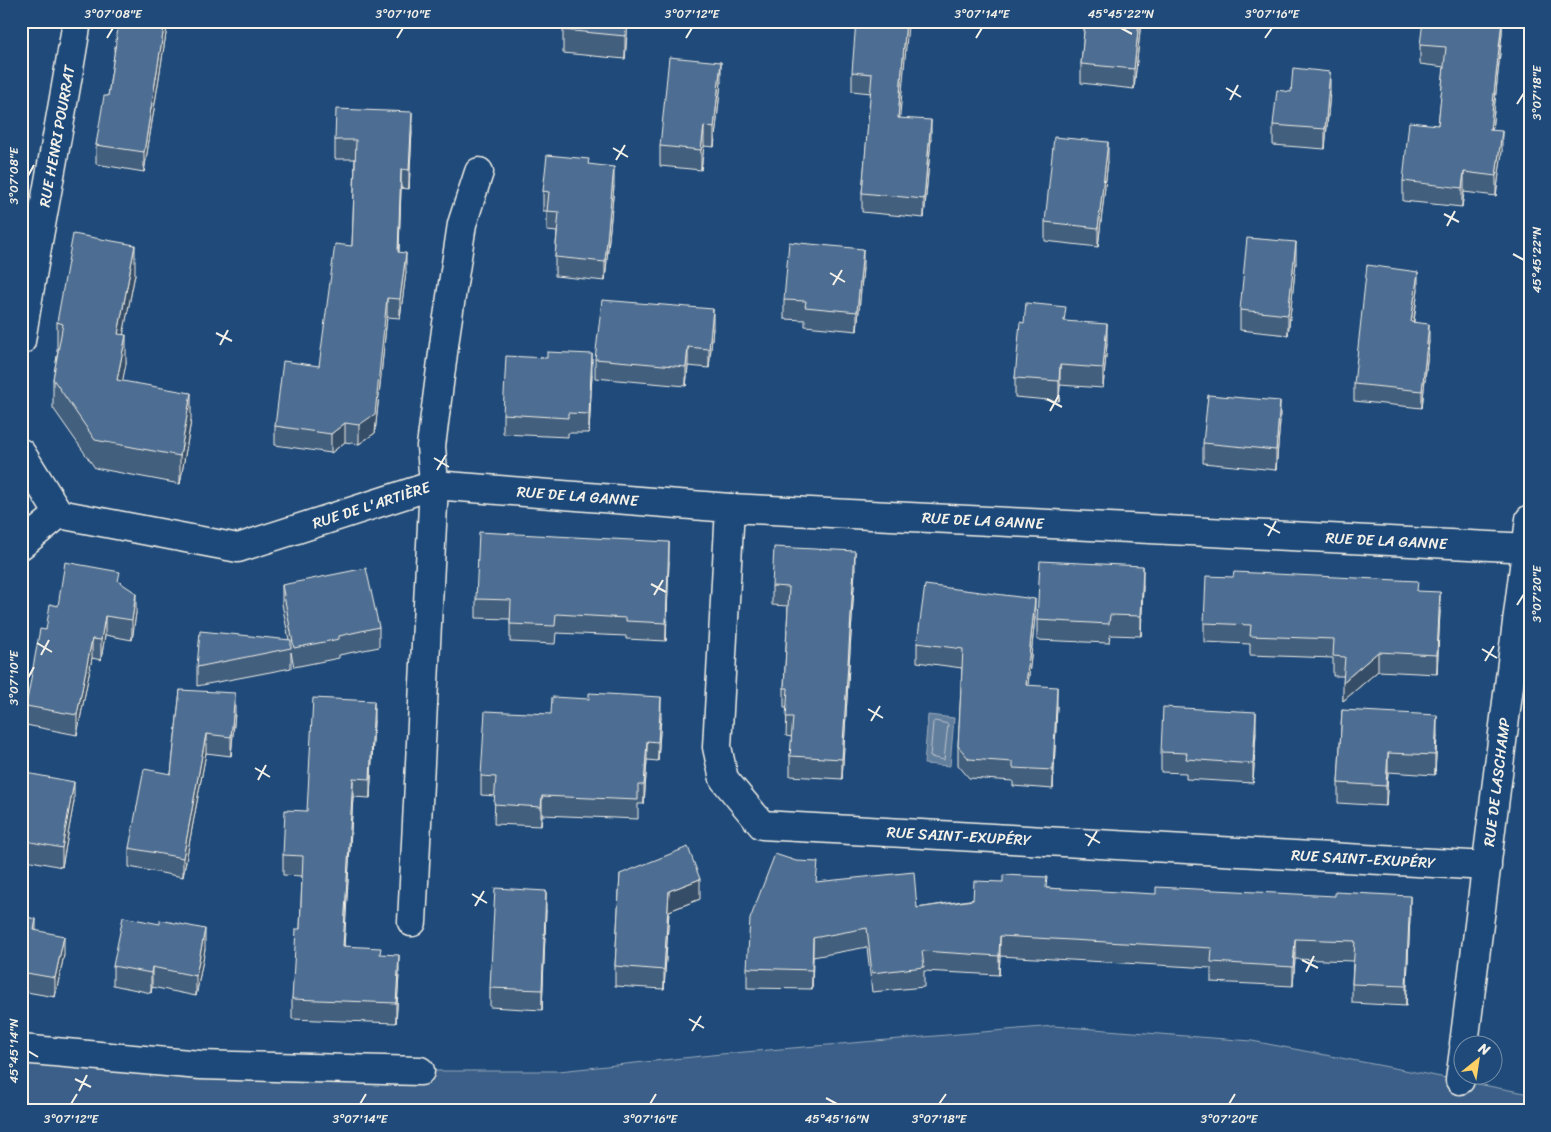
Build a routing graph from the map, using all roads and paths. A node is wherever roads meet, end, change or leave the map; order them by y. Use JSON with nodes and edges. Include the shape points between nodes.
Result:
{"nodes":[{"id":1,"x":77,"y":21,"type":"edge"},
{"id":2,"x":479,"y":172,"type":"dead end"},
{"id":3,"x":21,"y":341,"type":"edge"},
{"id":4,"x":21,"y":453,"type":"edge"},
{"id":5,"x":434,"y":484,"type":"junction"},
{"id":6,"x":730,"y":508,"type":"junction"},
{"id":7,"x":59,"y":514,"type":"junction"},
{"id":8,"x":1530,"y":519,"type":"edge"},
{"id":9,"x":21,"y":545,"type":"edge"},
{"id":10,"x":1528,"y":548,"type":"edge"},
{"id":11,"x":1487,"y":866,"type":"junction"},
{"id":12,"x":412,"y":922,"type":"dead end"},
{"id":13,"x":1465,"y":1034,"type":"edge"},
{"id":14,"x":21,"y":1049,"type":"edge"},
{"id":15,"x":420,"y":1071,"type":"dead end"}],
"edges":[{"from":1,"to":3,"type":"street","name":"RUE HENRI POURRAT"},
{"from":2,"to":5,"type":"street","name":"RUE DE L'ARTIÈRE","via":[[462,224],[455,272],[431,446]]},
{"from":4,"to":7,"type":"street"},
{"from":5,"to":6,"type":"street","name":"RUE DE LA GANNE"},
{"from":5,"to":7,"type":"street","name":"RUE DE L'ARTIÈRE","via":[[238,548]]},
{"from":5,"to":12,"type":"street"},
{"from":6,"to":10,"type":"street","name":"RUE DE LA GANNE"},
{"from":6,"to":11,"type":"street","name":"RUE SAINT-EXUPÉRY","via":[[717,747],[724,779],[762,825]]},
{"from":7,"to":9,"type":"street"},
{"from":8,"to":10,"type":"street","name":"RUE DE LASCHAMP"},
{"from":10,"to":11,"type":"street","name":"RUE DE LASCHAMP"},
{"from":11,"to":13,"type":"street","name":"RUE DE LASCHAMP"},
{"from":14,"to":15,"type":"street","via":[[200,1065]]}]}
